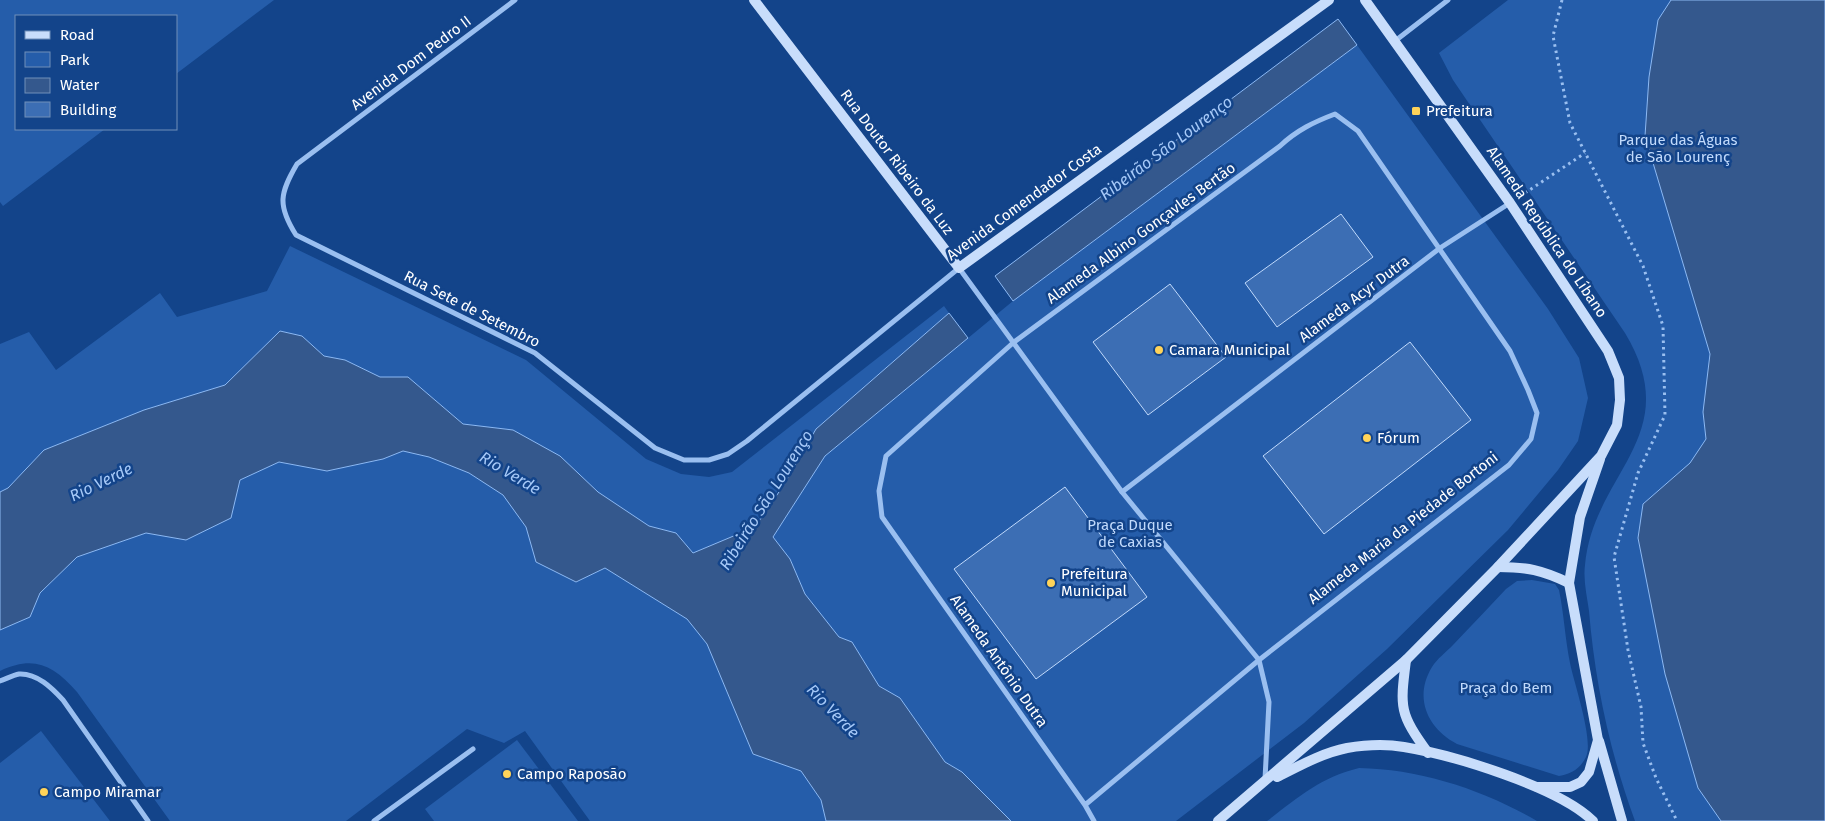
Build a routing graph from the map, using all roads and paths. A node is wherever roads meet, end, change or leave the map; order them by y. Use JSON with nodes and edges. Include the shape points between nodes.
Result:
{"nodes":[{"id":1,"x":515,"y":0,"type":"edge"},
{"id":2,"x":754,"y":0,"type":"edge"},
{"id":3,"x":1329,"y":0,"type":"edge"},
{"id":4,"x":1365,"y":0,"type":"edge"},
{"id":5,"x":1448,"y":0,"type":"edge"},
{"id":6,"x":1562,"y":0,"type":"edge"},
{"id":7,"x":1395,"y":41,"type":"junction"},
{"id":8,"x":321,"y":145,"type":"joint"},
{"id":9,"x":1585,"y":153,"type":"junction"},
{"id":10,"x":1510,"y":202,"type":"junction"},
{"id":11,"x":1440,"y":248,"type":"junction"},
{"id":12,"x":959,"y":268,"type":"junction"},
{"id":13,"x":1014,"y":342,"type":"junction"},
{"id":14,"x":747,"y":441,"type":"joint"},
{"id":15,"x":1601,"y":456,"type":"junction"},
{"id":16,"x":1122,"y":492,"type":"junction"},
{"id":17,"x":882,"y":517,"type":"joint"},
{"id":18,"x":1498,"y":567,"type":"junction"},
{"id":19,"x":1569,"y":583,"type":"junction"},
{"id":20,"x":1259,"y":660,"type":"junction"},
{"id":21,"x":1406,"y":660,"type":"junction"},
{"id":22,"x":0,"y":681,"type":"edge"},
{"id":23,"x":1598,"y":740,"type":"junction"},
{"id":24,"x":473,"y":749,"type":"dead end"},
{"id":25,"x":1428,"y":753,"type":"junction"},
{"id":26,"x":1265,"y":783,"type":"junction"},
{"id":27,"x":1537,"y":787,"type":"junction"},
{"id":28,"x":1085,"y":805,"type":"junction"},
{"id":29,"x":148,"y":821,"type":"edge"},
{"id":30,"x":374,"y":821,"type":"edge"},
{"id":31,"x":1094,"y":821,"type":"edge"},
{"id":32,"x":1218,"y":821,"type":"edge"},
{"id":33,"x":1594,"y":821,"type":"edge"},
{"id":34,"x":1622,"y":821,"type":"edge"},
{"id":35,"x":1677,"y":821,"type":"edge"}],
"edges":[{"from":1,"to":8,"type":"street","name":"Avenida Dom Pedro II"},
{"from":2,"to":12,"type":"main road","name":"Rua Doutor Ribeiro da Luz"},
{"from":3,"to":12,"type":"main road","name":"Avenida Comendador Costa"},
{"from":4,"to":7,"type":"main road","name":"Alameda República do Líbano"},
{"from":5,"to":7,"type":"street"},
{"from":6,"to":9,"type":"path","via":[[1553,36],[1570,123]]},
{"from":7,"to":10,"type":"main road","name":"Alameda República do Líbano"},
{"from":8,"to":14,"type":"street","name":"Rua Sete de Setembro","via":[[297,164],[286,183],[283,199],[285,217],[296,234],[535,353],[655,448],[684,460],[709,460],[728,454]]},
{"from":9,"to":10,"type":"path"},
{"from":9,"to":35,"type":"path","via":[[1643,266],[1663,326],[1665,415],[1638,473],[1614,557],[1628,650],[1641,707],[1643,744]]},
{"from":10,"to":11,"type":"street","name":"Alameda Acyr Dutra"},
{"from":10,"to":15,"type":"main road","name":"Alameda República do Líbano","via":[[1594,328],[1619,378],[1616,425]]},
{"from":11,"to":13,"type":"street","name":"Alameda Albino Gonçavles Bertão","via":[[1358,131],[1335,114],[1293,134]]},
{"from":11,"to":16,"type":"street","name":"Alameda Acyr Dutra"},
{"from":11,"to":20,"type":"street","name":"Alameda Maria da Piedade Bortoni","via":[[1510,350],[1537,413],[1531,439],[1509,465]]},
{"from":12,"to":13,"type":"street","name":"Rua Doutor Ribeiro da Luz"},
{"from":12,"to":14,"type":"street","name":"Avenida Comendador Costa"},
{"from":13,"to":16,"type":"street","name":"Rua Doutor Ribeiro da Luz"},
{"from":13,"to":17,"type":"street","name":"Alameda Albino Gonçavles Bertão","via":[[886,456],[879,491]]},
{"from":15,"to":18,"type":"main road"},
{"from":15,"to":19,"type":"main road","via":[[1580,517]]},
{"from":16,"to":20,"type":"street","name":"Rua Doutor Ribeiro da Luz"},
{"from":17,"to":28,"type":"street","name":"Alameda Antônio Dutra"},
{"from":18,"to":19,"type":"main road","via":[[1528,567]]},
{"from":18,"to":21,"type":"main road"},
{"from":19,"to":23,"type":"main road"},
{"from":20,"to":26,"type":"street","via":[[1268,702]]},
{"from":20,"to":28,"type":"street","name":"Alameda Maria da Piedade Bortoni"},
{"from":21,"to":25,"type":"main road","via":[[1401,705],[1409,727]]},
{"from":21,"to":26,"type":"main road"},
{"from":22,"to":29,"type":"street","via":[[19,674],[34,677],[49,686],[63,700]]},
{"from":23,"to":27,"type":"main road","via":[[1589,772],[1581,782],[1570,786]]},
{"from":23,"to":34,"type":"main road"},
{"from":24,"to":30,"type":"street"},
{"from":25,"to":26,"type":"main road","via":[[1403,747],[1346,748],[1316,758]]},
{"from":25,"to":27,"type":"main road","via":[[1476,765]]},
{"from":26,"to":32,"type":"main road"},
{"from":27,"to":33,"type":"main road"},
{"from":28,"to":31,"type":"street","name":"Alameda Antônio Dutra"}]}
